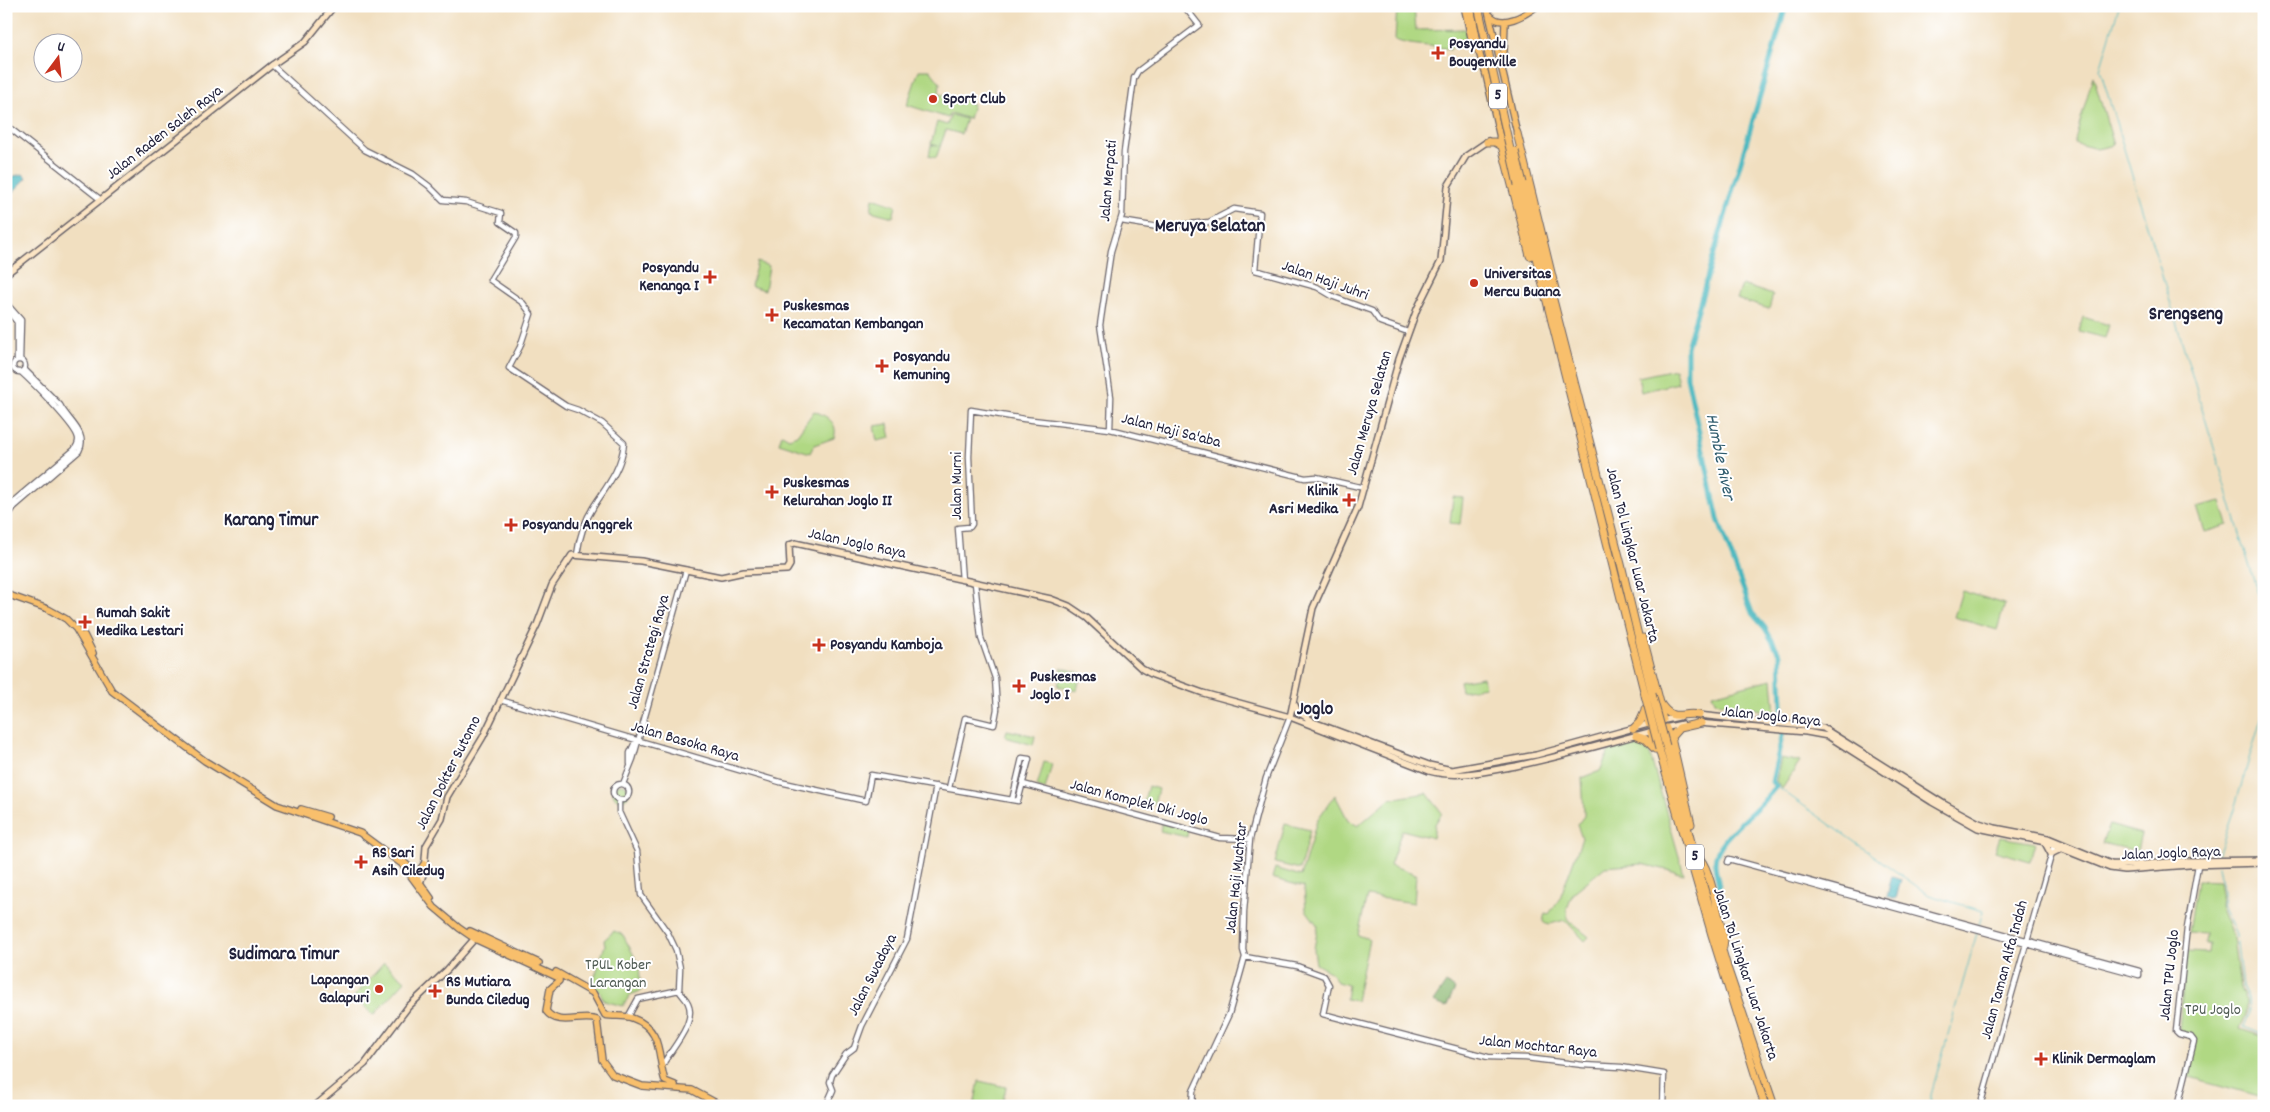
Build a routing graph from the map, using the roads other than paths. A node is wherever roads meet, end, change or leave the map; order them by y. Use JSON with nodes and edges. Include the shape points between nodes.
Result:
{"nodes":[{"id":1,"x":334,"y":6,"type":"edge"},
{"id":2,"x":1184,"y":6,"type":"edge"},
{"id":3,"x":1464,"y":6,"type":"edge"},
{"id":4,"x":1470,"y":6,"type":"edge"},
{"id":5,"x":1478,"y":6,"type":"edge"},
{"id":6,"x":1483,"y":6,"type":"edge"},
{"id":7,"x":1487,"y":6,"type":"edge"},
{"id":8,"x":1537,"y":6,"type":"edge"},
{"id":9,"x":1489,"y":13,"type":"junction"},
{"id":10,"x":1505,"y":22,"type":"junction"},
{"id":11,"x":1479,"y":52,"type":"junction"},
{"id":12,"x":272,"y":65,"type":"junction"},
{"id":13,"x":1500,"y":65,"type":"junction"},
{"id":14,"x":6,"y":125,"type":"edge"},
{"id":15,"x":1499,"y":131,"type":"junction"},
{"id":16,"x":1516,"y":131,"type":"junction"},
{"id":17,"x":1488,"y":141,"type":"junction"},
{"id":18,"x":1502,"y":147,"type":"junction"},
{"id":19,"x":100,"y":200,"type":"junction"},
{"id":20,"x":1121,"y":221,"type":"junction"},
{"id":21,"x":6,"y":274,"type":"edge"},
{"id":22,"x":1540,"y":280,"type":"junction"},
{"id":23,"x":6,"y":303,"type":"edge"},
{"id":24,"x":6,"y":308,"type":"edge"},
{"id":25,"x":19,"y":321,"type":"junction"},
{"id":26,"x":1560,"y":327,"type":"junction"},
{"id":27,"x":1408,"y":332,"type":"junction"},
{"id":28,"x":18,"y":360,"type":"junction"},
{"id":29,"x":22,"y":370,"type":"junction"},
{"id":30,"x":971,"y":410,"type":"joint"},
{"id":31,"x":61,"y":413,"type":"junction"},
{"id":32,"x":1110,"y":429,"type":"junction"},
{"id":33,"x":1586,"y":440,"type":"junction"},
{"id":34,"x":1364,"y":488,"type":"junction"},
{"id":35,"x":1596,"y":496,"type":"junction"},
{"id":36,"x":6,"y":511,"type":"edge"},
{"id":37,"x":6,"y":519,"type":"edge"},
{"id":38,"x":1614,"y":552,"type":"junction"},
{"id":39,"x":577,"y":555,"type":"junction"},
{"id":40,"x":686,"y":570,"type":"junction"},
{"id":41,"x":962,"y":580,"type":"junction"},
{"id":42,"x":975,"y":583,"type":"junction"},
{"id":43,"x":1626,"y":585,"type":"junction"},
{"id":44,"x":6,"y":592,"type":"edge"},
{"id":45,"x":1648,"y":695,"type":"junction"},
{"id":46,"x":1294,"y":699,"type":"junction"},
{"id":47,"x":499,"y":701,"type":"junction"},
{"id":48,"x":1660,"y":706,"type":"junction"},
{"id":49,"x":1645,"y":709,"type":"junction"},
{"id":50,"x":1699,"y":715,"type":"junction"},
{"id":51,"x":1290,"y":717,"type":"junction"},
{"id":52,"x":1732,"y":717,"type":"junction"},
{"id":53,"x":1663,"y":720,"type":"junction"},
{"id":54,"x":1313,"y":722,"type":"junction"},
{"id":55,"x":1701,"y":723,"type":"junction"},
{"id":56,"x":1649,"y":724,"type":"junction"},
{"id":57,"x":1732,"y":725,"type":"junction"},
{"id":58,"x":163,"y":728,"type":"junction"},
{"id":59,"x":1666,"y":728,"type":"junction"},
{"id":60,"x":1635,"y":732,"type":"junction"},
{"id":61,"x":1651,"y":732,"type":"junction"},
{"id":62,"x":1612,"y":735,"type":"junction"},
{"id":63,"x":636,"y":740,"type":"junction"},
{"id":64,"x":1615,"y":742,"type":"junction"},
{"id":65,"x":1663,"y":746,"type":"junction"},
{"id":66,"x":1461,"y":772,"type":"junction"},
{"id":67,"x":1906,"y":781,"type":"junction"},
{"id":68,"x":623,"y":784,"type":"junction"},
{"id":69,"x":1023,"y":784,"type":"junction"},
{"id":70,"x":936,"y":786,"type":"junction"},
{"id":71,"x":949,"y":788,"type":"junction"},
{"id":72,"x":619,"y":800,"type":"junction"},
{"id":73,"x":1012,"y":800,"type":"junction"},
{"id":74,"x":1250,"y":839,"type":"junction"},
{"id":75,"x":2045,"y":842,"type":"junction"},
{"id":76,"x":2054,"y":843,"type":"junction"},
{"id":77,"x":2061,"y":849,"type":"junction"},
{"id":78,"x":2050,"y":854,"type":"junction"},
{"id":79,"x":2264,"y":861,"type":"edge"},
{"id":80,"x":2217,"y":862,"type":"junction"},
{"id":81,"x":424,"y":864,"type":"junction"},
{"id":82,"x":2198,"y":864,"type":"junction"},
{"id":83,"x":413,"y":872,"type":"junction"},
{"id":84,"x":421,"y":885,"type":"junction"},
{"id":85,"x":1977,"y":928,"type":"junction"},
{"id":86,"x":476,"y":938,"type":"junction"},
{"id":87,"x":2027,"y":942,"type":"junction"},
{"id":88,"x":1245,"y":957,"type":"junction"},
{"id":89,"x":1727,"y":967,"type":"junction"},
{"id":90,"x":560,"y":976,"type":"junction"},
{"id":91,"x":577,"y":983,"type":"junction"},
{"id":92,"x":679,"y":990,"type":"junction"},
{"id":93,"x":547,"y":998,"type":"junction"},
{"id":94,"x":613,"y":1016,"type":"junction"},
{"id":95,"x":628,"y":1017,"type":"junction"},
{"id":96,"x":663,"y":1064,"type":"junction"},
{"id":97,"x":610,"y":1073,"type":"junction"},
{"id":98,"x":664,"y":1077,"type":"junction"},
{"id":99,"x":625,"y":1081,"type":"junction"},
{"id":100,"x":315,"y":1106,"type":"edge"},
{"id":101,"x":727,"y":1106,"type":"edge"},
{"id":102,"x":826,"y":1106,"type":"edge"},
{"id":103,"x":1192,"y":1106,"type":"edge"},
{"id":104,"x":1663,"y":1106,"type":"edge"},
{"id":105,"x":1765,"y":1106,"type":"edge"},
{"id":106,"x":1774,"y":1106,"type":"edge"},
{"id":107,"x":1980,"y":1106,"type":"edge"},
{"id":108,"x":2178,"y":1106,"type":"edge"}],
"edges":[{"from":1,"to":12,"type":"main road","name":"Jalan Raden Saleh Raya","via":[[305,42]]},
{"from":2,"to":20,"type":"street","name":"Jalan Merpati","via":[[1199,25],[1134,78],[1124,152]]},
{"from":3,"to":11,"type":"main road","via":[[1472,42]]},
{"from":4,"to":11,"type":"highway"},
{"from":5,"to":22,"type":"highway","name":"Jalan Tol Lingkar Luar Jakarta","number":"5","bridge":true},
{"from":6,"to":26,"type":"highway","name":"Jalan Tol Lingkar Luar Jakarta","number":"5","bridge":true,"via":[[1507,121]]},
{"from":7,"to":9,"type":"main road"},
{"from":8,"to":10,"type":"main road"},
{"from":9,"to":10,"type":"main road","via":[[1496,20]]},
{"from":9,"to":13,"type":"main road"},
{"from":10,"to":13,"type":"main road"},
{"from":11,"to":15,"type":"main road"},
{"from":12,"to":19,"type":"main road","name":"Jalan Raden Saleh Raya"},
{"from":12,"to":39,"type":"street","via":[[365,150],[413,174],[443,200],[466,202],[502,214],[500,222],[518,235],[490,279],[523,303],[531,316],[509,368],[566,406],[602,423],[606,430],[624,442],[610,483],[590,514],[580,538]]},
{"from":13,"to":16,"type":"main road"},
{"from":14,"to":19,"type":"street"},
{"from":15,"to":16,"type":"main road","via":[[1504,134]]},
{"from":15,"to":17,"type":"main road","name":"Jalan Meruya Selatan"},
{"from":15,"to":17,"type":"main road"},
{"from":15,"to":18,"type":"highway"},
{"from":16,"to":26,"type":"highway","via":[[1550,267]]},
{"from":17,"to":18,"type":"highway"},
{"from":17,"to":27,"type":"main road","name":"Jalan Meruya Selatan","via":[[1466,156],[1448,186],[1441,261]]},
{"from":18,"to":22,"type":"highway","via":[[1531,261]]},
{"from":19,"to":21,"type":"main road","name":"Jalan Raden Saleh Raya"},
{"from":20,"to":27,"type":"street","name":"Jalan Haji Juhri","via":[[1158,227],[1209,222],[1234,209],[1260,213],[1256,271],[1317,287],[1372,311],[1380,322]]},
{"from":20,"to":32,"type":"street","name":"Jalan Merpati","via":[[1110,251],[1100,325],[1111,402]]},
{"from":22,"to":33,"type":"highway","name":"Jalan Tol Lingkar Luar Jakarta","number":"5"},
{"from":23,"to":25,"type":"street"},
{"from":24,"to":25,"type":"street"},
{"from":25,"to":28,"type":"street"},
{"from":26,"to":33,"type":"highway","name":"Jalan Tol Lingkar Luar Jakarta","number":"5"},
{"from":27,"to":34,"type":"main road","name":"Jalan Meruya Selatan"},
{"from":28,"to":29,"type":"street","via":[[25,364]]},
{"from":28,"to":29,"type":"street","via":[[13,368]]},
{"from":29,"to":31,"type":"street"},
{"from":30,"to":32,"type":"street","name":"Jalan Haji Sa'aba"},
{"from":30,"to":41,"type":"street","name":"Jalan Murni","via":[[972,525],[958,528]]},
{"from":31,"to":36,"type":"street","via":[[76,434],[77,446]]},
{"from":31,"to":37,"type":"street","via":[[79,430],[81,447],[14,507]]},
{"from":32,"to":34,"type":"street","name":"Jalan Haji Sa'aba","via":[[1305,478],[1320,478]]},
{"from":33,"to":35,"type":"highway","name":"Jalan Tol Lingkar Luar Jakarta","number":"5"},
{"from":33,"to":38,"type":"highway","name":"Jalan Tol Lingkar Luar Jakarta","number":"5"},
{"from":34,"to":46,"type":"main road","name":"Jalan Meruya Selatan","via":[[1313,608]]},
{"from":35,"to":38,"type":"highway","name":"Jalan Tol Lingkar Luar Jakarta","number":"5"},
{"from":35,"to":49,"type":"highway"},
{"from":38,"to":43,"type":"highway","name":"Jalan Tol Lingkar Luar Jakarta","number":"5"},
{"from":38,"to":45,"type":"highway","name":"Jalan Tol Lingkar Luar Jakarta","number":"5"},
{"from":39,"to":40,"type":"main road","name":"Jalan Joglo Raya","via":[[641,560]]},
{"from":39,"to":47,"type":"main road","via":[[569,558],[552,585],[537,625]]},
{"from":40,"to":41,"type":"main road","name":"Jalan Joglo Raya","via":[[724,578],[744,572],[787,570],[790,564],[789,545],[794,543]]},
{"from":40,"to":63,"type":"street","name":"Jalan Strategi Raya"},
{"from":41,"to":42,"type":"main road","name":"Jalan Joglo Raya"},
{"from":42,"to":51,"type":"main road","name":"Jalan Joglo Raya","via":[[1062,602],[1087,618],[1147,672],[1203,693]]},
{"from":42,"to":71,"type":"street","via":[[982,638],[995,678],[997,709],[994,725],[965,718]]},
{"from":43,"to":45,"type":"highway","name":"Jalan Tol Lingkar Luar Jakarta","number":"5"},
{"from":43,"to":48,"type":"highway","via":[[1634,600]]},
{"from":44,"to":58,"type":"main road","via":[[52,606],[75,622],[110,683]]},
{"from":45,"to":65,"type":"highway","name":"Jalan Tol Lingkar Luar Jakarta","number":"5","bridge":true},
{"from":46,"to":51,"type":"main road","name":"Jalan Meruya Selatan"},
{"from":46,"to":54,"type":"main road","via":[[1298,712]]},
{"from":47,"to":63,"type":"street","name":"Jalan Basoka Raya"},
{"from":47,"to":81,"type":"main road","name":"Jalan Dokter Sutomo","via":[[475,751],[447,797],[442,819],[426,846]]},
{"from":48,"to":49,"type":"highway","via":[[1654,713]]},
{"from":48,"to":50,"type":"highway","via":[[1672,715]]},
{"from":48,"to":53,"type":"highway"},
{"from":49,"to":56,"type":"highway"},
{"from":49,"to":60,"type":"highway"},
{"from":50,"to":52,"type":"main road","name":"Jalan Joglo Raya"},
{"from":50,"to":53,"type":"main road","name":"Jalan Joglo Raya"},
{"from":51,"to":54,"type":"main road","name":"Jalan Joglo Raya"},
{"from":51,"to":66,"type":"main road","name":"Jalan Joglo Raya","via":[[1429,771],[1446,775]]},
{"from":51,"to":74,"type":"street","name":"Jalan Haji Muchtar","via":[[1266,778]]},
{"from":52,"to":57,"type":"main road"},
{"from":52,"to":67,"type":"main road","name":"Jalan Joglo Raya","via":[[1831,731]]},
{"from":53,"to":56,"type":"main road","name":"Jalan Joglo Raya"},
{"from":54,"to":66,"type":"main road","name":"Jalan Joglo Raya","via":[[1429,765]]},
{"from":55,"to":57,"type":"main road","name":"Jalan Joglo Raya"},
{"from":55,"to":59,"type":"main road","name":"Jalan Joglo Raya"},
{"from":55,"to":65,"type":"highway","via":[[1684,725]]},
{"from":56,"to":60,"type":"main road","name":"Jalan Joglo Raya"},
{"from":57,"to":67,"type":"main road","name":"Jalan Joglo Raya","via":[[1830,737]]},
{"from":58,"to":83,"type":"main road","via":[[230,775],[271,798],[365,831],[399,856]]},
{"from":58,"to":84,"type":"main road","via":[[232,780],[277,805],[360,832],[393,856]]},
{"from":59,"to":61,"type":"main road","name":"Jalan Joglo Raya"},
{"from":59,"to":65,"type":"highway"},
{"from":60,"to":61,"type":"main road","name":"Jalan Joglo Raya"},
{"from":60,"to":62,"type":"main road","name":"Jalan Joglo Raya"},
{"from":60,"to":64,"type":"main road","name":"Jalan Joglo Raya"},
{"from":60,"to":65,"type":"highway"},
{"from":61,"to":65,"type":"highway"},
{"from":62,"to":64,"type":"main road"},
{"from":62,"to":66,"type":"main road","name":"Jalan Joglo Raya"},
{"from":63,"to":68,"type":"street","name":"Jalan Strategi Raya"},
{"from":63,"to":70,"type":"street","name":"Jalan Basoka Raya","via":[[780,782],[866,801],[871,775]]},
{"from":64,"to":66,"type":"main road","name":"Jalan Joglo Raya","via":[[1568,755]]},
{"from":65,"to":89,"type":"highway","name":"Jalan Tol Lingkar Luar Jakarta","number":"5"},
{"from":65,"to":89,"type":"highway","via":[[1700,859]]},
{"from":65,"to":105,"type":"highway","name":"Jalan Tol Lingkar Luar Jakarta","number":"5","via":[[1702,901]]},
{"from":67,"to":75,"type":"main road","name":"Jalan Joglo Raya","via":[[1942,809],[1978,828]]},
{"from":67,"to":76,"type":"main road","name":"Jalan Joglo Raya","via":[[1979,823]]},
{"from":68,"to":72,"type":"street","via":[[629,793],[627,798]]},
{"from":68,"to":72,"type":"street","via":[[613,791]]},
{"from":69,"to":73,"type":"street","via":[[1018,801]]},
{"from":69,"to":73,"type":"street","via":[[1029,759],[1022,758]]},
{"from":69,"to":74,"type":"street","name":"Jalan Komplek Dki Joglo","via":[[1220,838]]},
{"from":70,"to":71,"type":"street"},
{"from":70,"to":102,"type":"street","name":"Jalan Swadaya","via":[[907,939],[854,1048],[832,1075],[833,1090]]},
{"from":71,"to":73,"type":"street"},
{"from":72,"to":92,"type":"street","via":[[619,812],[637,850],[641,894],[676,950],[680,968]]},
{"from":74,"to":88,"type":"street","name":"Jalan Haji Muchtar","via":[[1244,911]]},
{"from":75,"to":76,"type":"main road","name":"Jalan Joglo Raya"},
{"from":75,"to":78,"type":"main road"},
{"from":76,"to":77,"type":"main road","name":"Jalan Joglo Raya"},
{"from":76,"to":78,"type":"street","name":"Jalan Taman Alfa Indah"},
{"from":76,"to":80,"type":"main road","name":"Jalan Joglo Raya","via":[[2112,864]]},
{"from":77,"to":78,"type":"main road"},
{"from":77,"to":82,"type":"main road","name":"Jalan Joglo Raya","via":[[2119,870]]},
{"from":78,"to":87,"type":"street","name":"Jalan Taman Alfa Indah"},
{"from":79,"to":80,"type":"main road","name":"Jalan Joglo Raya"},
{"from":80,"to":82,"type":"main road","name":"Jalan Joglo Raya"},
{"from":81,"to":83,"type":"main road"},
{"from":81,"to":84,"type":"main road","name":"Jalan Dokter Sutomo"},
{"from":82,"to":108,"type":"street","name":"Jalan TPU Joglo","via":[[2187,928],[2176,1031],[2194,1041]]},
{"from":83,"to":84,"type":"main road"},
{"from":84,"to":86,"type":"main road","via":[[442,911]]},
{"from":85,"to":85,"type":"street","via":[[1728,862],[1728,860]]},
{"from":85,"to":87,"type":"street"},
{"from":86,"to":90,"type":"main road"},
{"from":86,"to":100,"type":"main road","via":[[408,1007],[365,1064]]},
{"from":87,"to":87,"type":"street","via":[[2139,972],[2139,975],[2135,974]]},
{"from":87,"to":107,"type":"street","name":"Jalan Taman Alfa Indah"},
{"from":88,"to":103,"type":"street","name":"Jalan Haji Muchtar","via":[[1229,1014],[1194,1087]]},
{"from":88,"to":104,"type":"street","name":"Jalan Mochtar Raya","via":[[1322,974],[1329,985],[1323,1014],[1351,1023],[1491,1058],[1533,1059],[1662,1074]]},
{"from":89,"to":106,"type":"highway","name":"Jalan Tol Lingkar Luar Jakarta","number":"5"},
{"from":90,"to":91,"type":"main road"},
{"from":90,"to":93,"type":"main road","via":[[560,980],[550,988]]},
{"from":91,"to":93,"type":"main road","via":[[560,984]]},
{"from":91,"to":94,"type":"main road","via":[[593,993],[602,1014]]},
{"from":92,"to":95,"type":"street","via":[[638,999]]},
{"from":92,"to":96,"type":"street","via":[[689,1005],[689,1016],[682,1036]]},
{"from":93,"to":97,"type":"main road","via":[[546,1012],[551,1016],[598,1021],[602,1059]]},
{"from":94,"to":95,"type":"main road"},
{"from":94,"to":97,"type":"main road","via":[[601,1027],[603,1056]]},
{"from":95,"to":96,"type":"main road","via":[[638,1021],[652,1034]]},
{"from":96,"to":98,"type":"main road"},
{"from":97,"to":99,"type":"main road"},
{"from":98,"to":99,"type":"main road","via":[[658,1085]]},
{"from":98,"to":101,"type":"main road","via":[[668,1084],[696,1087]]},
{"from":99,"to":101,"type":"main road","via":[[647,1087],[690,1089]]}]}
